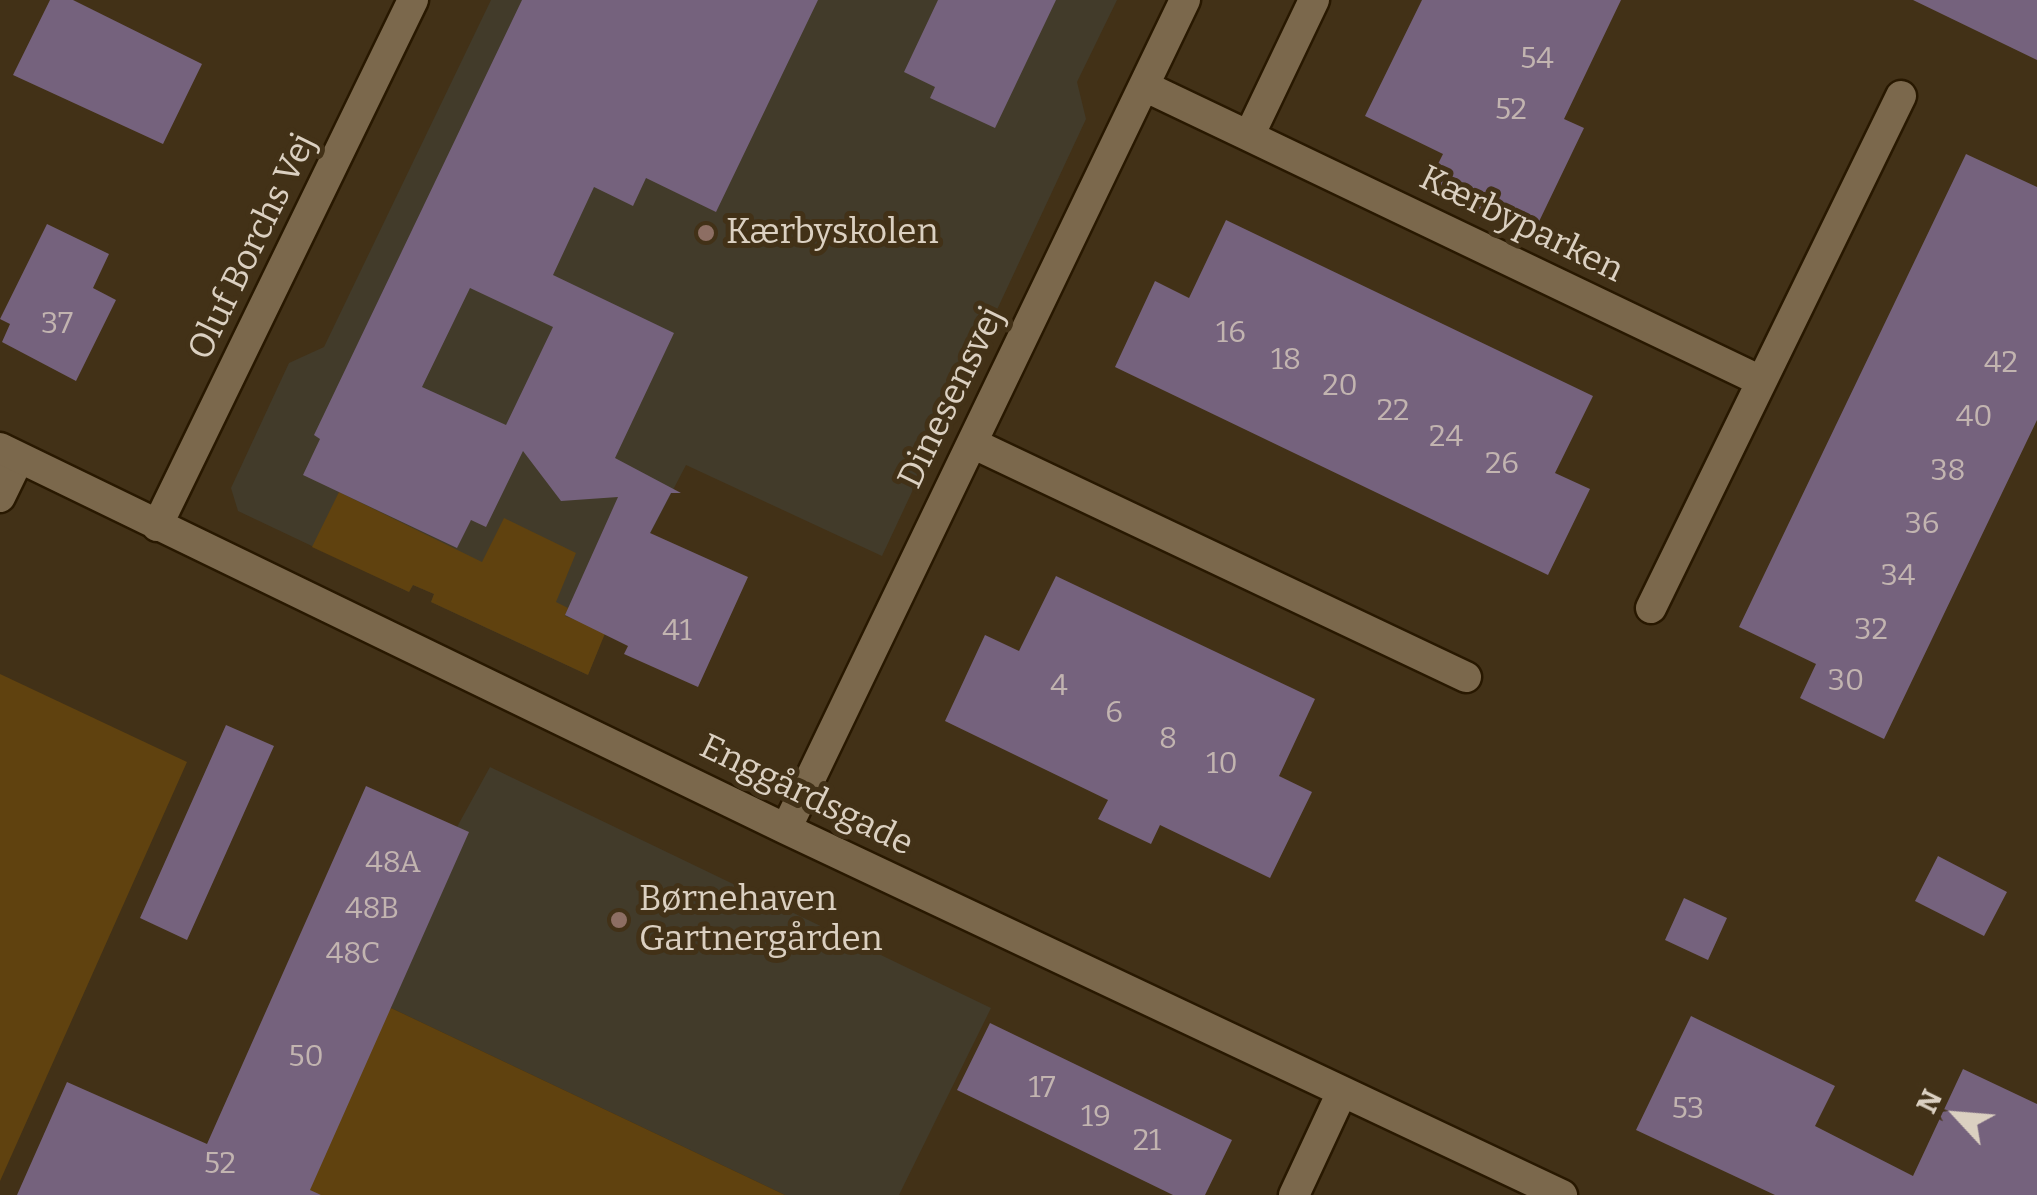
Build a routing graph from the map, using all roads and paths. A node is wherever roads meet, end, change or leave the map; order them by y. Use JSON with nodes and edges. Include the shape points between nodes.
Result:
{"nodes":[{"id":1,"x":414,"y":0,"type":"edge"},
{"id":2,"x":1185,"y":0,"type":"edge"},
{"id":3,"x":1314,"y":0,"type":"edge"},
{"id":4,"x":1144,"y":86,"type":"junction"},
{"id":5,"x":1900,"y":96,"type":"dead end"},
{"id":6,"x":1249,"y":136,"type":"junction"},
{"id":7,"x":1761,"y":381,"type":"junction"},
{"id":8,"x":972,"y":443,"type":"junction"},
{"id":9,"x":10,"y":453,"type":"edge"},
{"id":10,"x":0,"y":497,"type":"edge"},
{"id":11,"x":158,"y":526,"type":"junction"},
{"id":12,"x":1650,"y":608,"type":"dead end"},
{"id":13,"x":1466,"y":676,"type":"dead end"},
{"id":14,"x":786,"y":829,"type":"junction"},
{"id":15,"x":1342,"y":1092,"type":"junction"},
{"id":16,"x":1294,"y":1195,"type":"edge"},
{"id":17,"x":1562,"y":1195,"type":"edge"}],
"edges":[{"from":1,"to":11,"type":"street","name":"Oluf Borchs Vej"},
{"from":2,"to":4,"type":"street","name":"Dinesensvej"},
{"from":3,"to":6,"type":"street"},
{"from":4,"to":6,"type":"street","name":"Kærbyparken"},
{"from":4,"to":8,"type":"street","name":"Dinesensvej"},
{"from":5,"to":7,"type":"street"},
{"from":6,"to":7,"type":"street","name":"Kærbyparken"},
{"from":7,"to":12,"type":"street"},
{"from":8,"to":13,"type":"street"},
{"from":8,"to":14,"type":"street","name":"Dinesensvej"},
{"from":9,"to":10,"type":"street","name":"Enggårdsgade"},
{"from":9,"to":11,"type":"street","name":"Enggårdsgade"},
{"from":11,"to":14,"type":"street","name":"Enggårdsgade"},
{"from":14,"to":15,"type":"street","name":"Enggårdsgade"},
{"from":15,"to":16,"type":"street"},
{"from":15,"to":17,"type":"street","name":"Enggårdsgade"}]}
